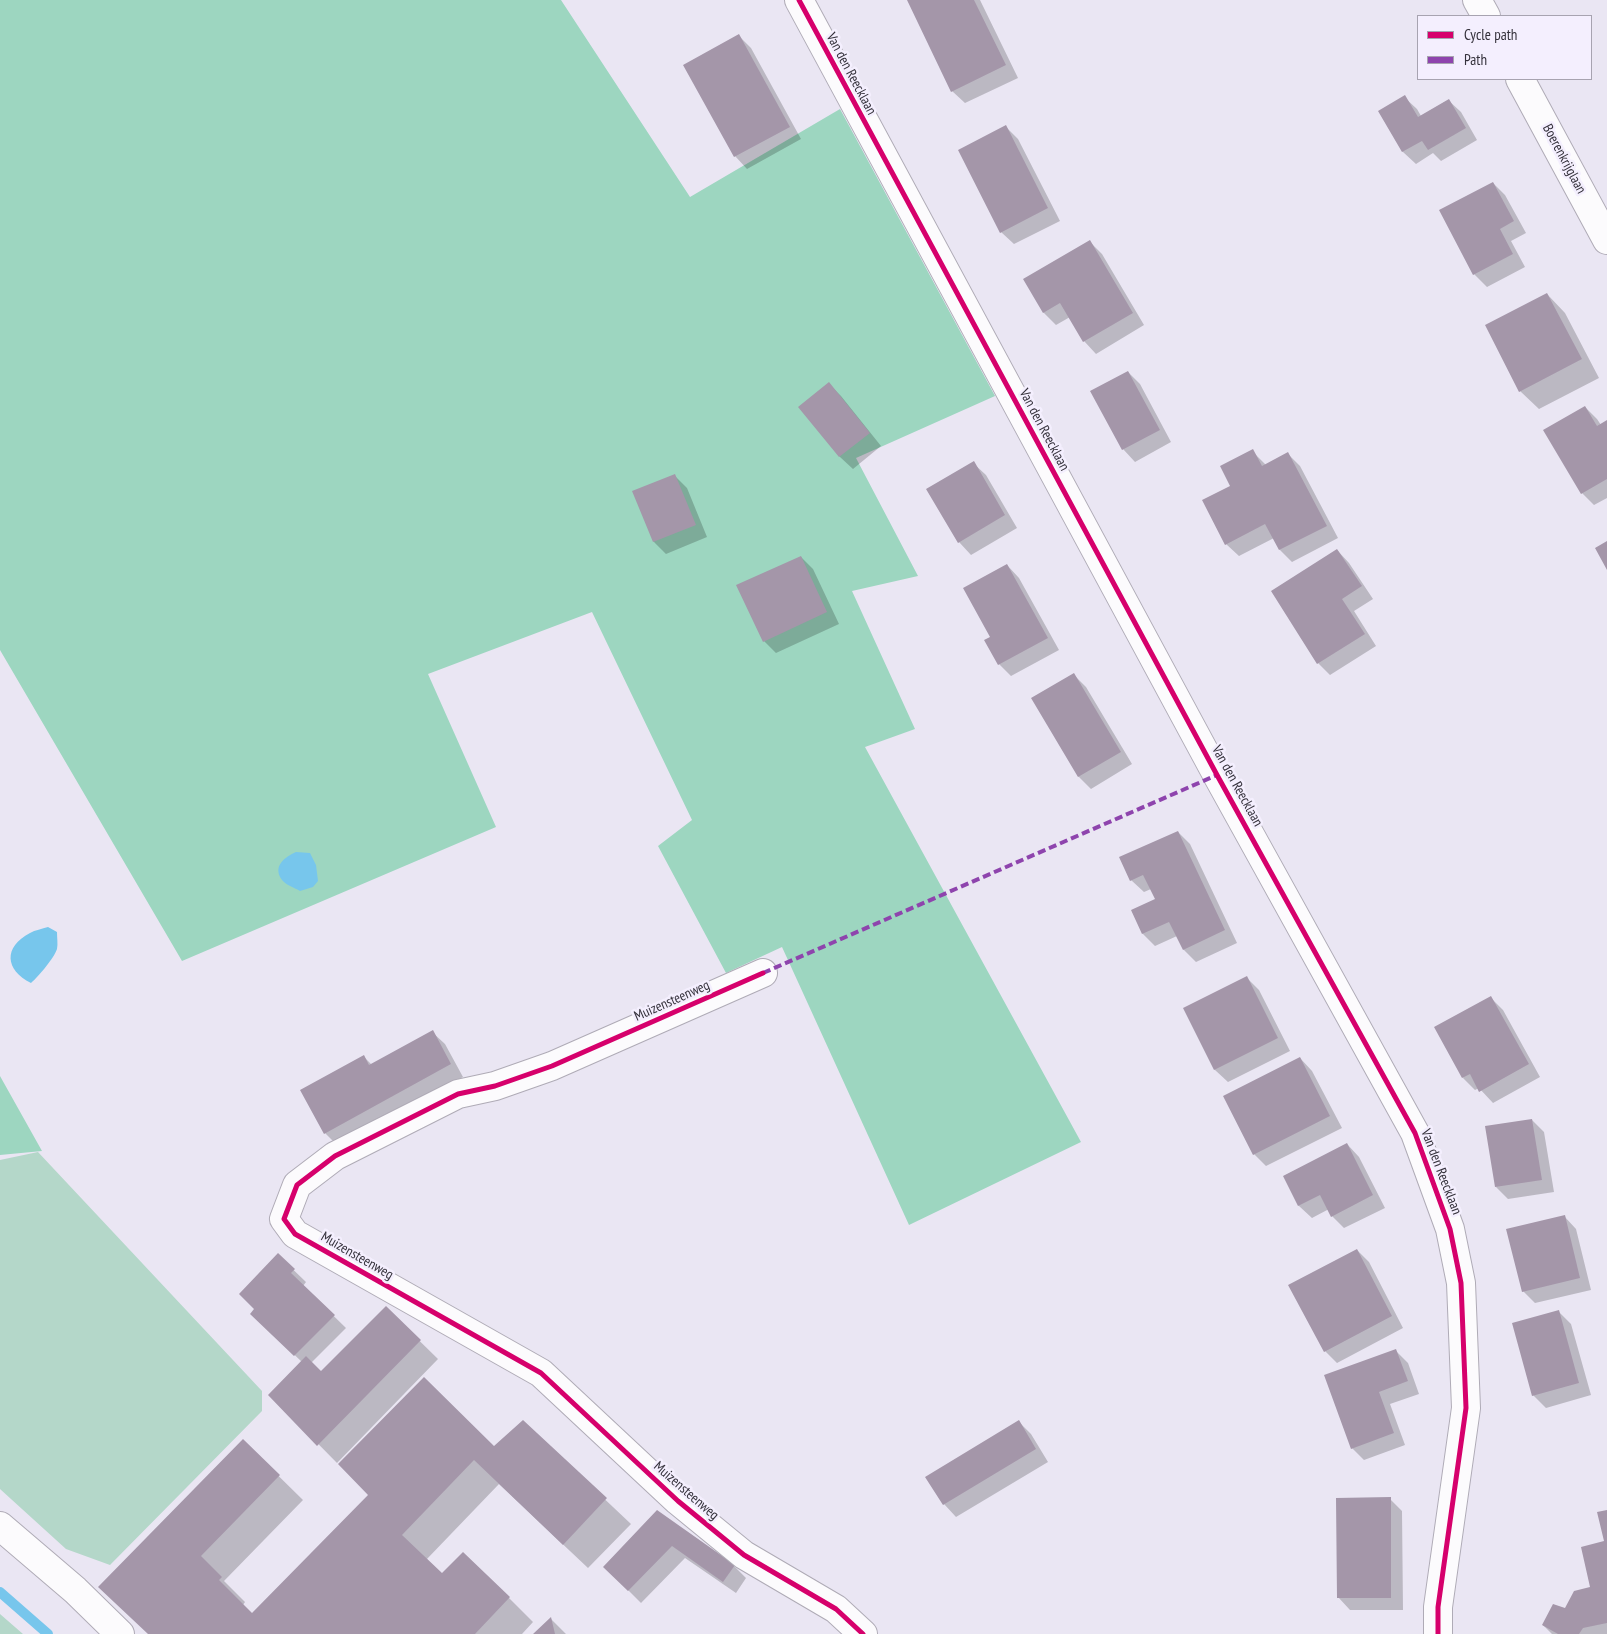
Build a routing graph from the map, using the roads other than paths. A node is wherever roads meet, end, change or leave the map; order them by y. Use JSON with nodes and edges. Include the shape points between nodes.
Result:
{"nodes":[{"id":1,"x":799,"y":0,"type":"edge"},
{"id":2,"x":1478,"y":0,"type":"edge"},
{"id":3,"x":1486,"y":15,"type":"edge"},
{"id":4,"x":1521,"y":80,"type":"edge"},
{"id":5,"x":1607,"y":240,"type":"edge"},
{"id":6,"x":763,"y":973,"type":"dead end"},
{"id":7,"x":0,"y":1526,"type":"edge"},
{"id":8,"x":120,"y":1634,"type":"edge"},
{"id":9,"x":863,"y":1634,"type":"edge"},
{"id":10,"x":1438,"y":1634,"type":"edge"}],
"edges":[{"from":1,"to":10,"type":"street","name":"Van den Reecklaan","via":[[1222,784],[1415,1133],[1450,1229],[1461,1291],[1466,1408],[1438,1607]]},
{"from":2,"to":3,"type":"street"},
{"from":4,"to":5,"type":"street","name":"Boerenkrijglaan"},
{"from":6,"to":9,"type":"street","name":"Muizensteenweg","via":[[552,1066],[495,1086],[458,1094],[336,1156],[297,1185],[284,1220],[295,1234],[541,1373],[678,1501],[744,1555],[836,1609]]},
{"from":7,"to":8,"type":"street","via":[[75,1590]]}]}
